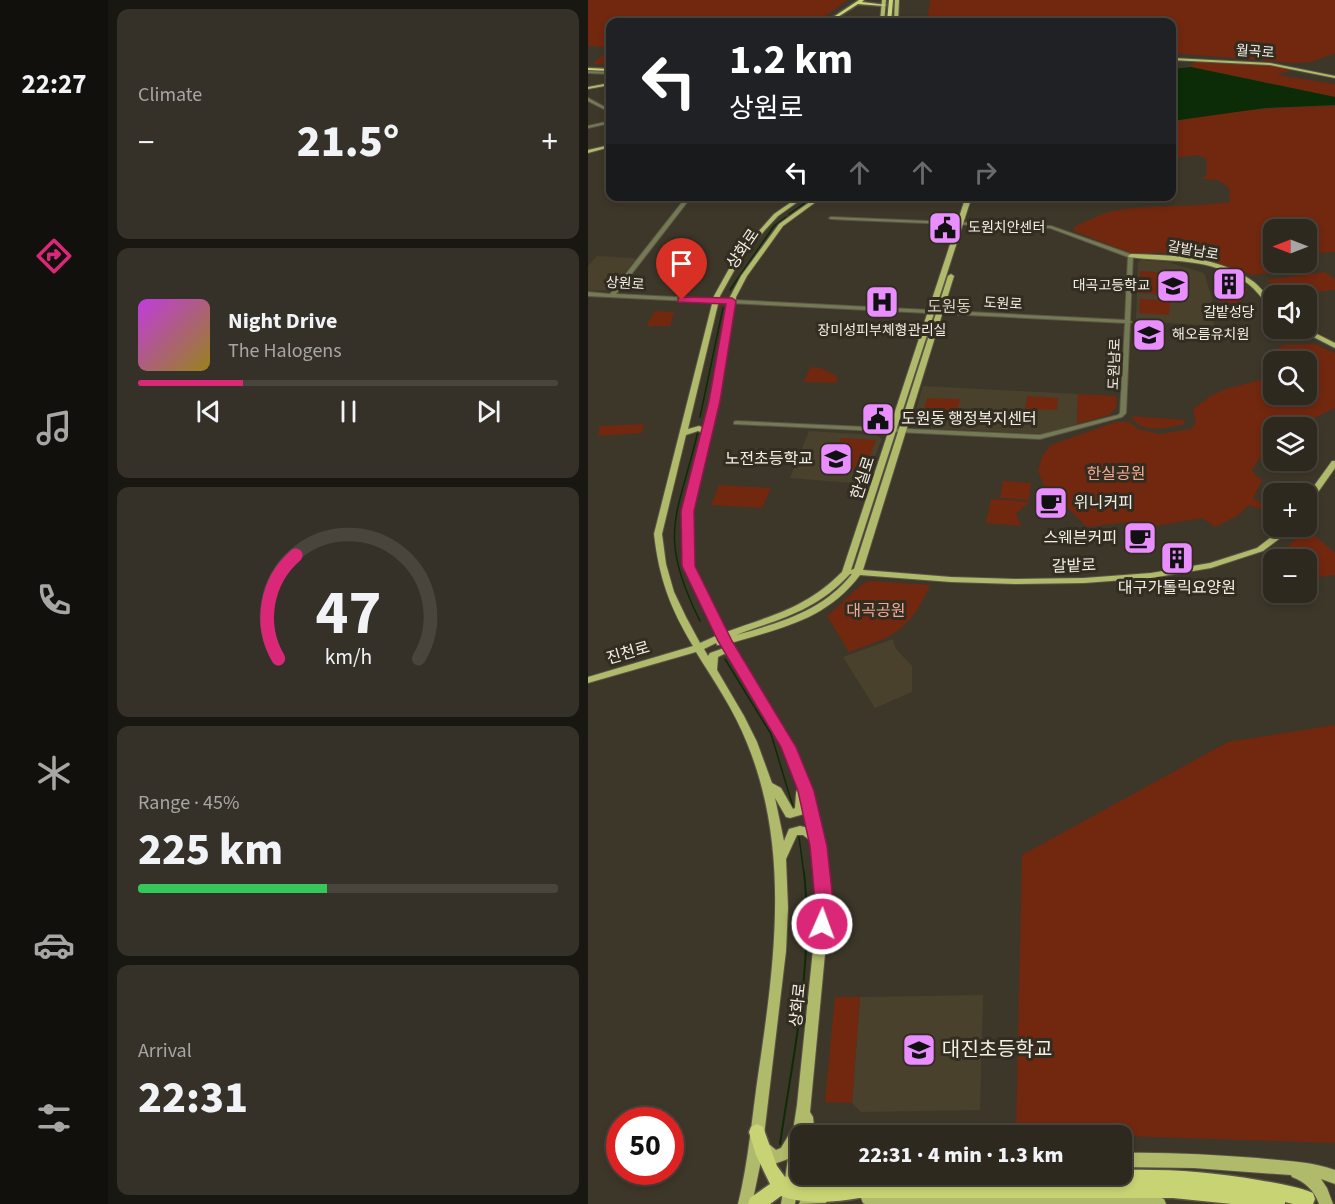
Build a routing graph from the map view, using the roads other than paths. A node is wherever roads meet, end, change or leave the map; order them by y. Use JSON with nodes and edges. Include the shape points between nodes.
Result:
{"nodes":[{"id":1,"x":860,"y":0,"type":"edge"},
{"id":2,"x":897,"y":0,"type":"edge"},
{"id":3,"x":886,"y":1,"type":"edge"},
{"id":4,"x":849,"y":8,"type":"junction"},
{"id":5,"x":830,"y":18,"type":"edge"},
{"id":6,"x":834,"y":18,"type":"edge"},
{"id":7,"x":886,"y":18,"type":"edge"},
{"id":8,"x":896,"y":18,"type":"edge"},
{"id":9,"x":1176,"y":59,"type":"edge"},
{"id":10,"x":588,"y":70,"type":"edge"},
{"id":11,"x":606,"y":71,"type":"edge"},
{"id":12,"x":1335,"y":77,"type":"edge"},
{"id":13,"x":606,"y":85,"type":"edge"},
{"id":14,"x":588,"y":88,"type":"edge"},
{"id":15,"x":588,"y":99,"type":"edge"},
{"id":16,"x":606,"y":109,"type":"edge"},
{"id":17,"x":606,"y":123,"type":"edge"},
{"id":18,"x":588,"y":127,"type":"edge"},
{"id":19,"x":606,"y":147,"type":"edge"},
{"id":20,"x":588,"y":152,"type":"edge"},
{"id":21,"x":686,"y":201,"type":"edge"},
{"id":22,"x":797,"y":201,"type":"edge"},
{"id":23,"x":815,"y":201,"type":"edge"},
{"id":24,"x":968,"y":201,"type":"edge"},
{"id":25,"x":973,"y":201,"type":"edge"},
{"id":26,"x":850,"y":219,"type":"dead end"},
{"id":27,"x":964,"y":223,"type":"junction"},
{"id":28,"x":1131,"y":256,"type":"junction"},
{"id":29,"x":720,"y":288,"type":"junction"},
{"id":30,"x":737,"y":290,"type":"junction"},
{"id":31,"x":588,"y":294,"type":"edge"},
{"id":32,"x":612,"y":295,"type":"junction"},
{"id":33,"x":1263,"y":296,"type":"edge"},
{"id":34,"x":715,"y":301,"type":"junction"},
{"id":35,"x":732,"y":301,"type":"junction"},
{"id":36,"x":729,"y":310,"type":"junction"},
{"id":37,"x":712,"y":311,"type":"junction"},
{"id":38,"x":937,"y":312,"type":"junction"},
{"id":39,"x":1129,"y":322,"type":"junction"},
{"id":40,"x":1317,"y":337,"type":"edge"},
{"id":41,"x":1335,"y":346,"type":"edge"},
{"id":42,"x":688,"y":417,"type":"junction"},
{"id":43,"x":709,"y":418,"type":"junction"},
{"id":44,"x":736,"y":423,"type":"dead end"},
{"id":45,"x":894,"y":431,"type":"junction"},
{"id":46,"x":903,"y":431,"type":"junction"},
{"id":47,"x":706,"y":432,"type":"junction"},
{"id":48,"x":684,"y":433,"type":"junction"},
{"id":49,"x":1335,"y":463,"type":"edge"},
{"id":50,"x":1317,"y":488,"type":"edge"},
{"id":51,"x":1279,"y":537,"type":"edge"},
{"id":52,"x":846,"y":571,"type":"junction"},
{"id":53,"x":858,"y":572,"type":"junction"},
{"id":54,"x":724,"y":638,"type":"junction"},
{"id":55,"x":711,"y":645,"type":"junction"},
{"id":56,"x":697,"y":648,"type":"junction"},
{"id":57,"x":732,"y":652,"type":"junction"},
{"id":58,"x":714,"y":674,"type":"junction"},
{"id":59,"x":588,"y":680,"type":"edge"},
{"id":60,"x":798,"y":771,"type":"junction"},
{"id":61,"x":768,"y":786,"type":"junction"},
{"id":62,"x":817,"y":841,"type":"junction"},
{"id":63,"x":782,"y":858,"type":"junction"},
{"id":64,"x":804,"y":1105,"type":"junction"},
{"id":65,"x":807,"y":1125,"type":"edge"},
{"id":66,"x":757,"y":1132,"type":"junction"},
{"id":67,"x":1132,"y":1160,"type":"edge"},
{"id":68,"x":1273,"y":1167,"type":"junction"},
{"id":69,"x":1132,"y":1177,"type":"edge"},
{"id":70,"x":1335,"y":1178,"type":"edge"},
{"id":71,"x":902,"y":1185,"type":"edge"},
{"id":72,"x":861,"y":1190,"type":"junction"},
{"id":73,"x":787,"y":1191,"type":"edge"},
{"id":74,"x":824,"y":1197,"type":"junction"},
{"id":75,"x":1307,"y":1199,"type":"dead end"},
{"id":76,"x":745,"y":1204,"type":"edge"},
{"id":77,"x":756,"y":1204,"type":"edge"},
{"id":78,"x":806,"y":1204,"type":"edge"},
{"id":79,"x":1159,"y":1204,"type":"edge"},
{"id":80,"x":1277,"y":1204,"type":"edge"},
{"id":81,"x":1326,"y":1204,"type":"edge"}],
"edges":[{"from":1,"to":4,"type":"highway"},
{"from":1,"to":5,"type":"highway"},
{"from":2,"to":8,"type":"main road"},
{"from":3,"to":4,"type":"highway"},
{"from":3,"to":7,"type":"highway"},
{"from":4,"to":6,"type":"highway"},
{"from":9,"to":12,"type":"main road","name":"월곡로","via":[[1270,64]]},
{"from":10,"to":11,"type":"highway"},
{"from":13,"to":14,"type":"main road"},
{"from":15,"to":16,"type":"street"},
{"from":17,"to":18,"type":"street"},
{"from":19,"to":20,"type":"main road"},
{"from":21,"to":32,"type":"street"},
{"from":22,"to":29,"type":"main road","name":"상화로","via":[[763,229]]},
{"from":23,"to":30,"type":"main road","name":"상화로","via":[[769,238]]},
{"from":24,"to":27,"type":"main road","name":"한실로"},
{"from":25,"to":27,"type":"main road","name":"한실로"},
{"from":26,"to":27,"type":"street"},
{"from":27,"to":28,"type":"street","via":[[1051,228]]},
{"from":27,"to":38,"type":"main road","name":"한실로"},
{"from":28,"to":33,"type":"main road","name":"갈밭남로","via":[[1184,258],[1215,266],[1244,278]]},
{"from":28,"to":39,"type":"street","name":"도원남로"},
{"from":29,"to":30,"type":"main road","via":[[726,292]]},
{"from":29,"to":34,"type":"main road","name":"상화로"},
{"from":30,"to":35,"type":"main road","name":"상화로"},
{"from":31,"to":32,"type":"street","name":"상원로"},
{"from":32,"to":34,"type":"street","name":"상원로"},
{"from":34,"to":35,"type":"street","name":"상원로"},
{"from":34,"to":37,"type":"main road","name":"상화로"},
{"from":35,"to":36,"type":"main road","name":"상화로"},
{"from":35,"to":38,"type":"street","name":"도원로"},
{"from":36,"to":37,"type":"main road","via":[[722,306]]},
{"from":36,"to":43,"type":"main road","name":"상화로"},
{"from":37,"to":42,"type":"main road","name":"상화로"},
{"from":38,"to":39,"type":"street","name":"도원로"},
{"from":38,"to":45,"type":"main road","name":"한실로"},
{"from":38,"to":46,"type":"main road","name":"한실로"},
{"from":39,"to":46,"type":"street","name":"도원남로","via":[[1125,408],[1120,416],[1040,437]]},
{"from":40,"to":41,"type":"main road"},
{"from":42,"to":43,"type":"main road","via":[[699,422]]},
{"from":42,"to":48,"type":"main road","name":"상화로"},
{"from":43,"to":47,"type":"main road","name":"상화로"},
{"from":44,"to":45,"type":"street","name":"도원남로"},
{"from":45,"to":46,"type":"street","name":"도원남로"},
{"from":45,"to":52,"type":"main road","name":"한실로"},
{"from":46,"to":53,"type":"main road","name":"한실로"},
{"from":47,"to":48,"type":"main road","via":[[699,428]]},
{"from":47,"to":54,"type":"main road","name":"상화로","via":[[688,511],[689,566]]},
{"from":48,"to":56,"type":"main road","name":"상화로","via":[[661,518],[659,560],[670,598]]},
{"from":49,"to":50,"type":"main road"},
{"from":51,"to":53,"type":"main road","name":"갈밭로","via":[[1243,556],[1143,576],[1037,582]]},
{"from":52,"to":53,"type":"main road","name":"갈밭로"},
{"from":52,"to":54,"type":"main road","name":"한실로","via":[[831,590],[810,605]]},
{"from":53,"to":54,"type":"main road","name":"한실로","via":[[850,585],[816,612]]},
{"from":54,"to":55,"type":"main road","name":"한실로"},
{"from":54,"to":56,"type":"main road","name":"한실로"},
{"from":54,"to":57,"type":"main road","name":"상화로"},
{"from":55,"to":56,"type":"main road","name":"한실로"},
{"from":55,"to":57,"type":"main road"},
{"from":56,"to":58,"type":"main road","name":"상화로"},
{"from":56,"to":59,"type":"main road","name":"진천로"},
{"from":57,"to":58,"type":"main road","via":[[713,655]]},
{"from":57,"to":60,"type":"main road","name":"상화로","via":[[765,704]]},
{"from":58,"to":61,"type":"main road","name":"상화로","via":[[752,741]]},
{"from":60,"to":61,"type":"main road","via":[[803,807],[797,813],[786,811],[777,791]]},
{"from":60,"to":62,"type":"main road","name":"상화로"},
{"from":61,"to":63,"type":"main road","name":"상화로"},
{"from":62,"to":63,"type":"main road","via":[[809,832],[793,832]]},
{"from":62,"to":64,"type":"main road","name":"상화로","via":[[824,901]]},
{"from":63,"to":66,"type":"main road","name":"상화로","via":[[784,918]]},
{"from":64,"to":65,"type":"main road"},
{"from":64,"to":66,"type":"main road","via":[[795,1139],[786,1153],[774,1157],[765,1150]]},
{"from":64,"to":73,"type":"main road","name":"상화로"},
{"from":66,"to":73,"type":"highway","via":[[766,1164]]},
{"from":66,"to":76,"type":"main road","name":"상화로"},
{"from":67,"to":68,"type":"main road"},
{"from":68,"to":70,"type":"main road","via":[[1315,1171]]},
{"from":68,"to":81,"type":"main road","via":[[1308,1176],[1324,1195]]},
{"from":69,"to":75,"type":"highway","via":[[1173,1177],[1265,1187]]},
{"from":71,"to":72,"type":"highway"},
{"from":72,"to":73,"type":"highway"},
{"from":72,"to":74,"type":"highway"},
{"from":72,"to":79,"type":"main road"},
{"from":72,"to":80,"type":"highway","via":[[1173,1190],[1218,1193]]},
{"from":73,"to":74,"type":"highway"},
{"from":73,"to":77,"type":"highway"},
{"from":74,"to":78,"type":"main road"}]}
